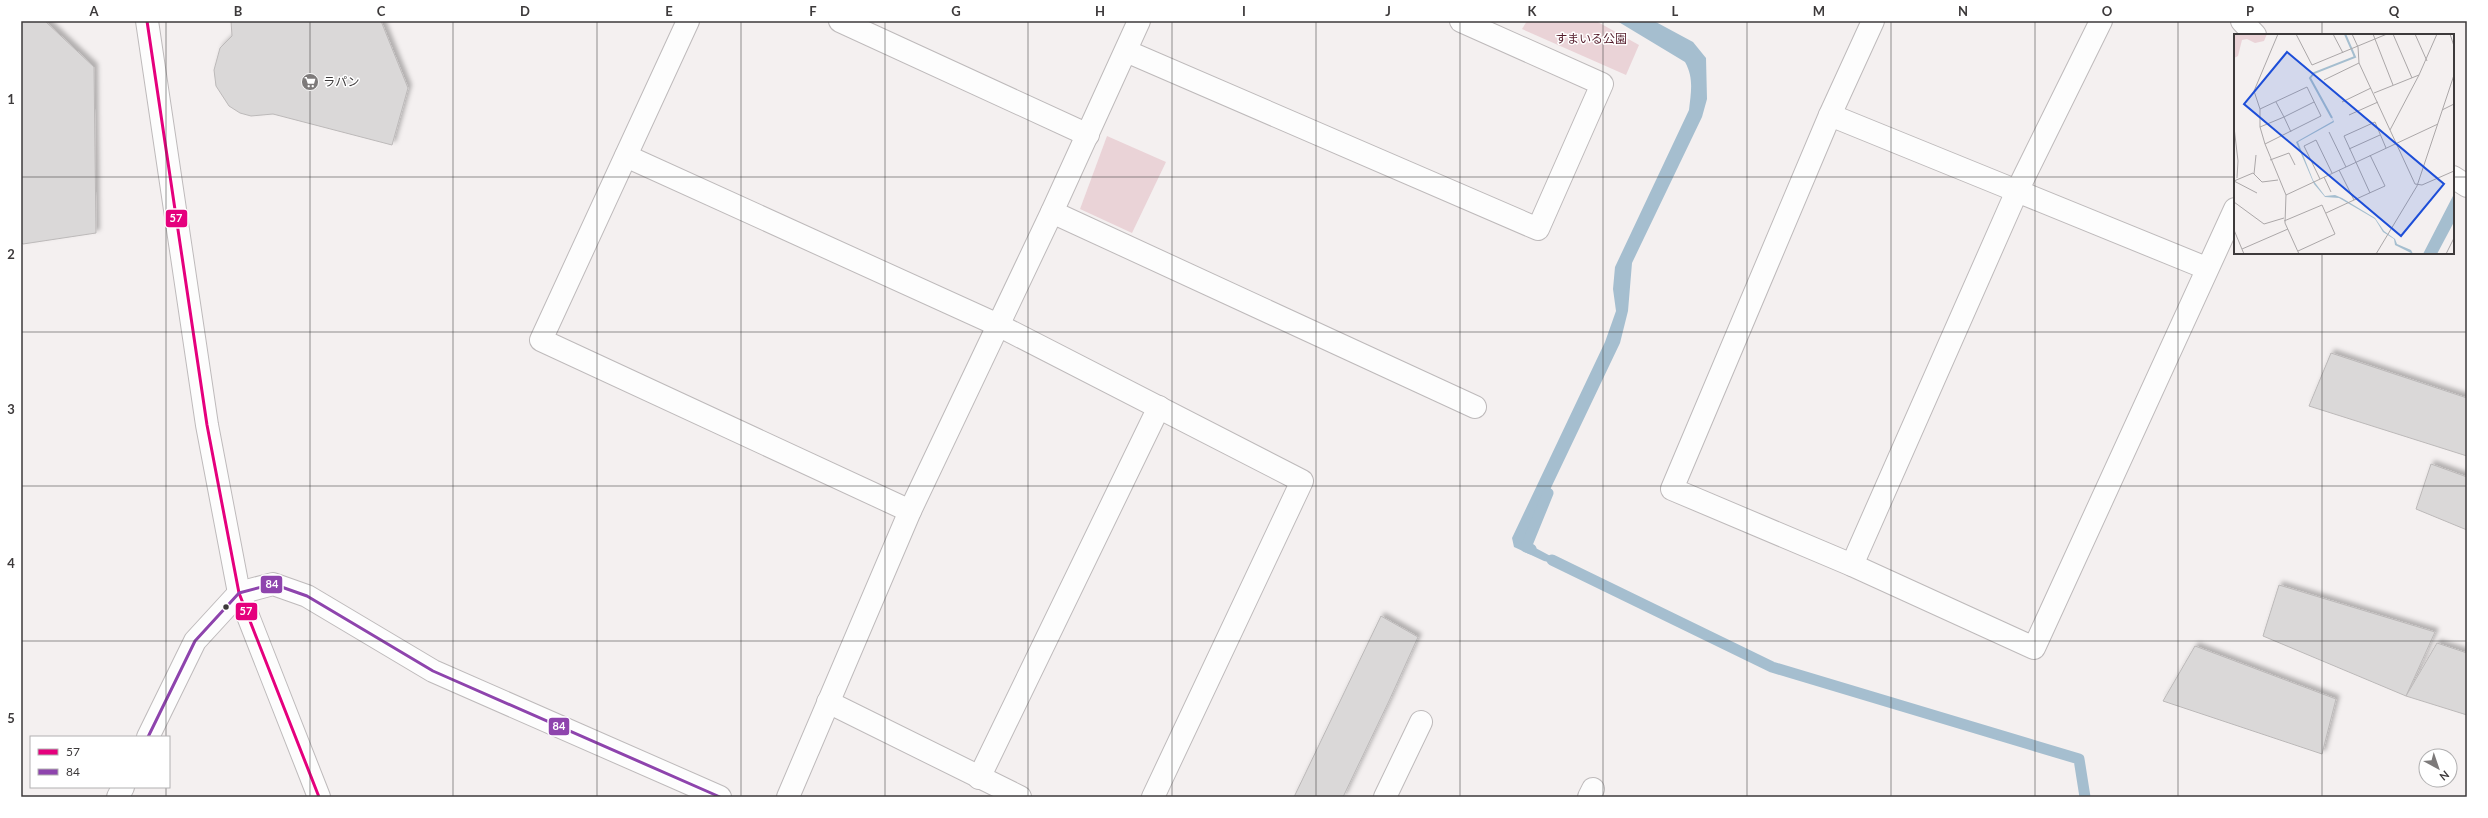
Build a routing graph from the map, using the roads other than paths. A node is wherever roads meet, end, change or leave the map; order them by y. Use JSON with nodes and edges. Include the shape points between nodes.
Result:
{"nodes":[{"id":1,"x":147,"y":21,"type":"edge"},
{"id":2,"x":688,"y":21,"type":"edge"},
{"id":3,"x":840,"y":21,"type":"edge"},
{"id":4,"x":1139,"y":21,"type":"edge"},
{"id":5,"x":1461,"y":21,"type":"edge"},
{"id":6,"x":1873,"y":21,"type":"edge"},
{"id":7,"x":2101,"y":21,"type":"edge"},
{"id":8,"x":2242,"y":21,"type":"edge"},
{"id":9,"x":2254,"y":34,"type":"edge"},
{"id":10,"x":1126,"y":50,"type":"junction"},
{"id":11,"x":1830,"y":115,"type":"junction"},
{"id":12,"x":1088,"y":135,"type":"junction"},
{"id":13,"x":626,"y":156,"type":"junction"},
{"id":14,"x":2454,"y":179,"type":"edge"},
{"id":15,"x":2467,"y":186,"type":"edge"},
{"id":16,"x":2018,"y":191,"type":"junction"},
{"id":17,"x":2234,"y":211,"type":"edge"},
{"id":18,"x":1052,"y":212,"type":"junction"},
{"id":19,"x":2206,"y":268,"type":"junction"},
{"id":20,"x":998,"y":325,"type":"junction"},
{"id":21,"x":1158,"y":407,"type":"junction"},
{"id":22,"x":1475,"y":407,"type":"dead end"},
{"id":23,"x":910,"y":510,"type":"junction"},
{"id":24,"x":1852,"y":565,"type":"junction"},
{"id":25,"x":239,"y":593,"type":"junction"},
{"id":26,"x":828,"y":702,"type":"junction"},
{"id":27,"x":1421,"y":722,"type":"dead end"},
{"id":28,"x":148,"y":736,"type":"edge"},
{"id":29,"x":979,"y":778,"type":"junction"},
{"id":30,"x":122,"y":788,"type":"edge"},
{"id":31,"x":118,"y":797,"type":"edge"},
{"id":32,"x":319,"y":797,"type":"edge"},
{"id":33,"x":720,"y":797,"type":"edge"},
{"id":34,"x":788,"y":797,"type":"edge"},
{"id":35,"x":1020,"y":797,"type":"edge"},
{"id":36,"x":1153,"y":797,"type":"edge"},
{"id":37,"x":1385,"y":797,"type":"edge"}],
"edges":[{"from":1,"to":25,"type":"street","via":[[207,425]]},
{"from":2,"to":13,"type":"street"},
{"from":3,"to":12,"type":"street"},
{"from":4,"to":10,"type":"street"},
{"from":5,"to":10,"type":"street","via":[[1602,84],[1538,228]]},
{"from":6,"to":11,"type":"street"},
{"from":7,"to":16,"type":"street"},
{"from":8,"to":9,"type":"street"},
{"from":10,"to":12,"type":"street"},
{"from":11,"to":16,"type":"street"},
{"from":11,"to":24,"type":"street","via":[[1672,489]]},
{"from":12,"to":18,"type":"street"},
{"from":13,"to":20,"type":"street"},
{"from":13,"to":23,"type":"street","via":[[541,340]]},
{"from":14,"to":15,"type":"street"},
{"from":16,"to":19,"type":"street"},
{"from":16,"to":24,"type":"street"},
{"from":17,"to":19,"type":"street"},
{"from":18,"to":20,"type":"street"},
{"from":18,"to":22,"type":"street"},
{"from":19,"to":24,"type":"street","via":[[2034,648]]},
{"from":20,"to":21,"type":"street"},
{"from":20,"to":23,"type":"street"},
{"from":21,"to":29,"type":"street"},
{"from":21,"to":36,"type":"street","via":[[1302,481]]},
{"from":23,"to":26,"type":"street"},
{"from":25,"to":28,"type":"street","via":[[195,641]]},
{"from":25,"to":32,"type":"street"},
{"from":25,"to":33,"type":"street","via":[[273,584],[307,596],[433,671]]},
{"from":26,"to":29,"type":"street"},
{"from":26,"to":34,"type":"street"},
{"from":27,"to":37,"type":"street"},
{"from":29,"to":35,"type":"street"},
{"from":30,"to":31,"type":"street"}]}
